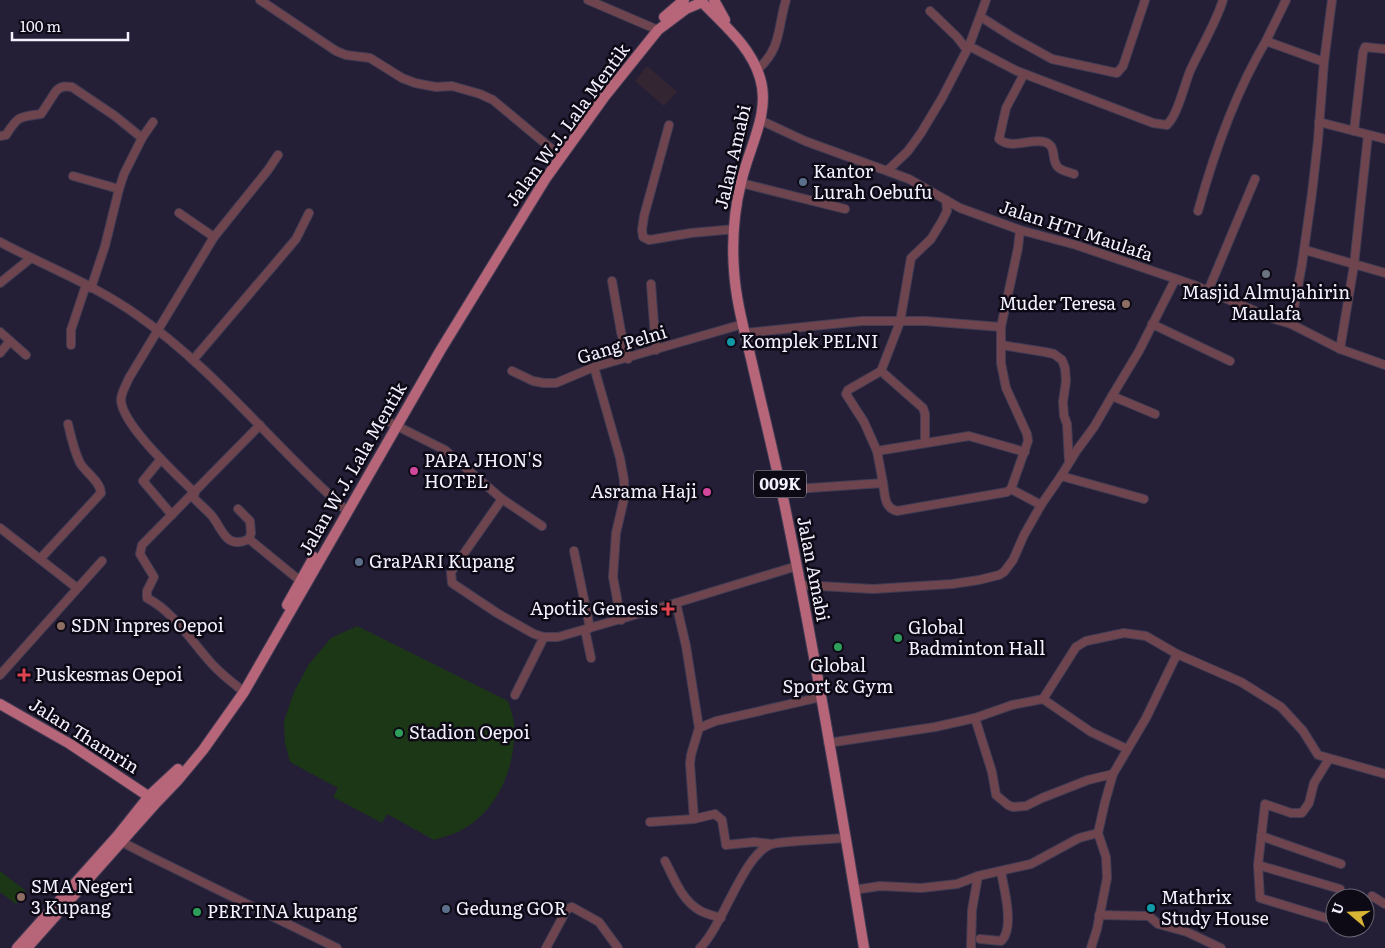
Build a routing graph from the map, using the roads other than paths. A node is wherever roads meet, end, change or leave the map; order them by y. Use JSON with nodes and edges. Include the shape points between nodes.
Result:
{"nodes":[{"id":1,"x":260,"y":0,"type":"edge"},
{"id":2,"x":588,"y":0,"type":"edge"},
{"id":3,"x":684,"y":0,"type":"edge"},
{"id":4,"x":714,"y":0,"type":"edge"},
{"id":5,"x":786,"y":0,"type":"edge"},
{"id":6,"x":986,"y":0,"type":"edge"},
{"id":7,"x":1145,"y":0,"type":"edge"},
{"id":8,"x":1223,"y":0,"type":"edge"},
{"id":9,"x":1286,"y":0,"type":"edge"},
{"id":10,"x":1332,"y":0,"type":"edge"},
{"id":11,"x":701,"y":2,"type":"edge"},
{"id":12,"x":930,"y":11,"type":"dead end"},
{"id":13,"x":981,"y":17,"type":"junction"},
{"id":14,"x":655,"y":28,"type":"junction"},
{"id":15,"x":730,"y":30,"type":"junction"},
{"id":16,"x":1266,"y":41,"type":"junction"},
{"id":17,"x":968,"y":48,"type":"junction"},
{"id":18,"x":1385,"y":49,"type":"edge"},
{"id":19,"x":1324,"y":62,"type":"junction"},
{"id":20,"x":757,"y":70,"type":"junction"},
{"id":21,"x":1024,"y":74,"type":"junction"},
{"id":22,"x":760,"y":120,"type":"junction"},
{"id":23,"x":154,"y":122,"type":"dead end"},
{"id":24,"x":1319,"y":122,"type":"junction"},
{"id":25,"x":669,"y":125,"type":"dead end"},
{"id":26,"x":1354,"y":132,"type":"junction"},
{"id":27,"x":1368,"y":135,"type":"junction"},
{"id":28,"x":0,"y":136,"type":"edge"},
{"id":29,"x":142,"y":138,"type":"junction"},
{"id":30,"x":1385,"y":140,"type":"edge"},
{"id":31,"x":278,"y":155,"type":"dead end"},
{"id":32,"x":559,"y":155,"type":"junction"},
{"id":33,"x":888,"y":170,"type":"junction"},
{"id":34,"x":1074,"y":174,"type":"dead end"},
{"id":35,"x":73,"y":176,"type":"dead end"},
{"id":36,"x":1255,"y":178,"type":"dead end"},
{"id":37,"x":741,"y":183,"type":"junction"},
{"id":38,"x":119,"y":189,"type":"junction"},
{"id":39,"x":946,"y":200,"type":"junction"},
{"id":40,"x":845,"y":209,"type":"dead end"},
{"id":41,"x":1198,"y":211,"type":"dead end"},
{"id":42,"x":180,"y":213,"type":"dead end"},
{"id":43,"x":308,"y":213,"type":"dead end"},
{"id":44,"x":734,"y":230,"type":"junction"},
{"id":45,"x":1020,"y":230,"type":"junction"},
{"id":46,"x":214,"y":237,"type":"junction"},
{"id":47,"x":0,"y":242,"type":"edge"},
{"id":48,"x":1305,"y":250,"type":"junction"},
{"id":49,"x":31,"y":258,"type":"junction"},
{"id":50,"x":1354,"y":265,"type":"junction"},
{"id":51,"x":1385,"y":273,"type":"edge"},
{"id":52,"x":1175,"y":280,"type":"junction"},
{"id":53,"x":612,"y":281,"type":"dead end"},
{"id":54,"x":0,"y":283,"type":"edge"},
{"id":55,"x":651,"y":284,"type":"dead end"},
{"id":56,"x":88,"y":286,"type":"junction"},
{"id":57,"x":1208,"y":291,"type":"junction"},
{"id":58,"x":900,"y":322,"type":"junction"},
{"id":59,"x":1152,"y":324,"type":"junction"},
{"id":60,"x":1290,"y":324,"type":"junction"},
{"id":61,"x":1001,"y":327,"type":"junction"},
{"id":62,"x":744,"y":328,"type":"junction"},
{"id":63,"x":158,"y":331,"type":"junction"},
{"id":64,"x":0,"y":332,"type":"edge"},
{"id":65,"x":10,"y":341,"type":"junction"},
{"id":66,"x":71,"y":345,"type":"dead end"},
{"id":67,"x":1001,"y":345,"type":"junction"},
{"id":68,"x":1340,"y":349,"type":"junction"},
{"id":69,"x":656,"y":350,"type":"junction"},
{"id":70,"x":0,"y":353,"type":"edge"},
{"id":71,"x":26,"y":355,"type":"dead end"},
{"id":72,"x":628,"y":359,"type":"junction"},
{"id":73,"x":193,"y":360,"type":"junction"},
{"id":74,"x":1230,"y":361,"type":"dead end"},
{"id":75,"x":1385,"y":366,"type":"edge"},
{"id":76,"x":594,"y":367,"type":"junction"},
{"id":77,"x":881,"y":370,"type":"junction"},
{"id":78,"x":512,"y":371,"type":"dead end"},
{"id":79,"x":1112,"y":396,"type":"junction"},
{"id":80,"x":1155,"y":414,"type":"dead end"},
{"id":81,"x":68,"y":424,"type":"dead end"},
{"id":82,"x":393,"y":425,"type":"junction"},
{"id":83,"x":260,"y":426,"type":"junction"},
{"id":84,"x":925,"y":442,"type":"junction"},
{"id":85,"x":877,"y":450,"type":"junction"},
{"id":86,"x":1024,"y":452,"type":"junction"},
{"id":87,"x":162,"y":459,"type":"junction"},
{"id":88,"x":1069,"y":462,"type":"junction"},
{"id":89,"x":1061,"y":476,"type":"junction"},
{"id":90,"x":883,"y":483,"type":"junction"},
{"id":91,"x":1011,"y":489,"type":"junction"},
{"id":92,"x":781,"y":490,"type":"junction"},
{"id":93,"x":193,"y":494,"type":"junction"},
{"id":94,"x":502,"y":499,"type":"junction"},
{"id":95,"x":1144,"y":499,"type":"dead end"},
{"id":96,"x":348,"y":504,"type":"junction"},
{"id":97,"x":1041,"y":505,"type":"junction"},
{"id":98,"x":238,"y":509,"type":"dead end"},
{"id":99,"x":172,"y":515,"type":"junction"},
{"id":100,"x":542,"y":526,"type":"dead end"},
{"id":101,"x":0,"y":528,"type":"edge"},
{"id":102,"x":248,"y":539,"type":"junction"},
{"id":103,"x":574,"y":551,"type":"dead end"},
{"id":104,"x":40,"y":559,"type":"junction"},
{"id":105,"x":102,"y":561,"type":"dead end"},
{"id":106,"x":797,"y":566,"type":"junction"},
{"id":107,"x":302,"y":584,"type":"junction"},
{"id":108,"x":801,"y":585,"type":"junction"},
{"id":109,"x":77,"y":588,"type":"junction"},
{"id":110,"x":676,"y":603,"type":"junction"},
{"id":111,"x":621,"y":620,"type":"junction"},
{"id":112,"x":587,"y":629,"type":"junction"},
{"id":113,"x":544,"y":637,"type":"junction"},
{"id":114,"x":1177,"y":654,"type":"junction"},
{"id":115,"x":591,"y":658,"type":"dead end"},
{"id":116,"x":0,"y":675,"type":"edge"},
{"id":117,"x":242,"y":690,"type":"junction"},
{"id":118,"x":515,"y":695,"type":"dead end"},
{"id":119,"x":821,"y":697,"type":"junction"},
{"id":120,"x":1043,"y":699,"type":"junction"},
{"id":121,"x":0,"y":704,"type":"edge"},
{"id":122,"x":976,"y":718,"type":"junction"},
{"id":123,"x":699,"y":728,"type":"junction"},
{"id":124,"x":828,"y":743,"type":"junction"},
{"id":125,"x":1127,"y":749,"type":"junction"},
{"id":126,"x":1329,"y":758,"type":"junction"},
{"id":127,"x":1113,"y":774,"type":"junction"},
{"id":128,"x":1385,"y":774,"type":"edge"},
{"id":129,"x":153,"y":799,"type":"junction"},
{"id":130,"x":694,"y":819,"type":"junction"},
{"id":131,"x":650,"y":822,"type":"dead end"},
{"id":132,"x":1098,"y":833,"type":"junction"},
{"id":133,"x":1261,"y":836,"type":"junction"},
{"id":134,"x":120,"y":838,"type":"junction"},
{"id":135,"x":845,"y":838,"type":"junction"},
{"id":136,"x":772,"y":844,"type":"junction"},
{"id":137,"x":665,"y":861,"type":"dead end"},
{"id":138,"x":1258,"y":864,"type":"junction"},
{"id":139,"x":1341,"y":864,"type":"dead end"},
{"id":140,"x":1001,"y":872,"type":"junction"},
{"id":141,"x":978,"y":876,"type":"junction"},
{"id":142,"x":1337,"y":888,"type":"edge"},
{"id":143,"x":854,"y":890,"type":"junction"},
{"id":144,"x":1099,"y":915,"type":"junction"},
{"id":145,"x":722,"y":918,"type":"junction"},
{"id":146,"x":1325,"y":918,"type":"edge"},
{"id":147,"x":980,"y":940,"type":"dead end"},
{"id":148,"x":17,"y":948,"type":"edge"},
{"id":149,"x":28,"y":948,"type":"edge"},
{"id":150,"x":337,"y":948,"type":"edge"},
{"id":151,"x":546,"y":948,"type":"edge"},
{"id":152,"x":618,"y":948,"type":"edge"},
{"id":153,"x":700,"y":948,"type":"edge"},
{"id":154,"x":864,"y":948,"type":"edge"},
{"id":155,"x":971,"y":948,"type":"edge"},
{"id":156,"x":1091,"y":948,"type":"edge"},
{"id":157,"x":1221,"y":948,"type":"edge"}],
"edges":[{"from":1,"to":32,"type":"street","via":[[336,51],[370,58],[415,83],[471,90],[493,100]]},
{"from":2,"to":14,"type":"street"},
{"from":3,"to":14,"type":"main road"},
{"from":4,"to":15,"type":"main road","name":"Jalan Amabi","number":"009K"},
{"from":5,"to":20,"type":"street","via":[[776,47]]},
{"from":6,"to":13,"type":"street"},
{"from":7,"to":13,"type":"street","via":[[1123,66],[1117,73],[1058,62]]},
{"from":8,"to":21,"type":"street","via":[[1167,125],[1153,123]]},
{"from":9,"to":16,"type":"street"},
{"from":10,"to":19,"type":"street"},
{"from":11,"to":14,"type":"main road","name":"Jalan W.J. Lala Mentik"},
{"from":11,"to":15,"type":"main road","name":"Jalan Amabi","number":"009K"},
{"from":12,"to":17,"type":"street"},
{"from":13,"to":17,"type":"street"},
{"from":14,"to":32,"type":"main road"},
{"from":14,"to":82,"type":"main road","name":"Jalan W.J. Lala Mentik","via":[[546,178]]},
{"from":15,"to":20,"type":"main road","name":"Jalan Amabi","number":"009K"},
{"from":16,"to":19,"type":"street"},
{"from":16,"to":41,"type":"street","via":[[1240,91],[1210,168]]},
{"from":17,"to":21,"type":"street"},
{"from":17,"to":33,"type":"street","via":[[921,133]]},
{"from":18,"to":26,"type":"street","via":[[1365,47],[1363,52]]},
{"from":19,"to":24,"type":"street"},
{"from":20,"to":22,"type":"main road","name":"Jalan Amabi","number":"009K","via":[[762,86]]},
{"from":21,"to":34,"type":"street","via":[[1006,108],[999,139],[1012,145],[1036,141],[1047,143],[1053,148],[1056,165]]},
{"from":22,"to":33,"type":"street","name":"Jalan HTI Maulafa","via":[[805,141]]},
{"from":22,"to":37,"type":"main road","name":"Jalan Amabi","number":"009K"},
{"from":23,"to":29,"type":"street"},
{"from":24,"to":26,"type":"street"},
{"from":24,"to":48,"type":"street"},
{"from":25,"to":44,"type":"street","via":[[644,216],[643,238],[649,240]]},
{"from":26,"to":27,"type":"street"},
{"from":27,"to":30,"type":"street"},
{"from":27,"to":50,"type":"street"},
{"from":28,"to":29,"type":"street","via":[[6,135],[21,117],[41,114],[56,91],[67,86],[115,116]]},
{"from":29,"to":38,"type":"street"},
{"from":31,"to":46,"type":"street"},
{"from":32,"to":82,"type":"main road","via":[[465,300]]},
{"from":33,"to":39,"type":"street","name":"Jalan HTI Maulafa"},
{"from":35,"to":38,"type":"street"},
{"from":36,"to":57,"type":"street"},
{"from":37,"to":40,"type":"street"},
{"from":37,"to":44,"type":"main road","name":"Jalan Amabi","number":"009K"},
{"from":38,"to":56,"type":"street","via":[[110,227]]},
{"from":39,"to":45,"type":"street","name":"Jalan HTI Maulafa"},
{"from":39,"to":58,"type":"street","via":[[947,211],[942,221],[931,239],[911,258]]},
{"from":42,"to":46,"type":"street"},
{"from":43,"to":73,"type":"street","via":[[296,239]]},
{"from":44,"to":62,"type":"main road","name":"Jalan Amabi","number":"009K","via":[[734,271]]},
{"from":45,"to":52,"type":"street","name":"Jalan HTI Maulafa","via":[[1076,245]]},
{"from":45,"to":61,"type":"street"},
{"from":46,"to":63,"type":"street"},
{"from":47,"to":49,"type":"street"},
{"from":48,"to":50,"type":"street"},
{"from":48,"to":60,"type":"street"},
{"from":49,"to":54,"type":"street"},
{"from":49,"to":56,"type":"street"},
{"from":50,"to":51,"type":"street"},
{"from":50,"to":68,"type":"street"},
{"from":52,"to":57,"type":"street","name":"Jalan HTI Maulafa"},
{"from":52,"to":59,"type":"street"},
{"from":53,"to":72,"type":"street"},
{"from":55,"to":69,"type":"street"},
{"from":56,"to":63,"type":"street"},
{"from":56,"to":66,"type":"street","via":[[71,330]]},
{"from":57,"to":60,"type":"street","name":"Jalan HTI Maulafa"},
{"from":58,"to":61,"type":"street","name":"Gang Pelni"},
{"from":58,"to":62,"type":"street","name":"Gang Pelni"},
{"from":58,"to":77,"type":"street"},
{"from":59,"to":74,"type":"street"},
{"from":59,"to":79,"type":"street"},
{"from":60,"to":68,"type":"street","name":"Jalan HTI Maulafa"},
{"from":61,"to":67,"type":"street"},
{"from":62,"to":69,"type":"street","name":"Gang Pelni"},
{"from":62,"to":92,"type":"main road","name":"Jalan Amabi","number":"009K"},
{"from":63,"to":73,"type":"street"},
{"from":63,"to":87,"type":"street","via":[[129,378],[121,401],[147,446]]},
{"from":64,"to":65,"type":"street"},
{"from":65,"to":70,"type":"street"},
{"from":65,"to":71,"type":"street"},
{"from":67,"to":86,"type":"street","via":[[1006,388],[1027,434],[1028,444]]},
{"from":67,"to":88,"type":"street","via":[[1054,354],[1062,360]]},
{"from":68,"to":75,"type":"street","name":"Jalan HTI Maulafa"},
{"from":69,"to":72,"type":"street","name":"Gang Pelni"},
{"from":72,"to":76,"type":"street","name":"Gang Pelni"},
{"from":73,"to":83,"type":"street"},
{"from":76,"to":78,"type":"street","name":"Gang Pelni","via":[[556,382],[544,383]]},
{"from":76,"to":111,"type":"street","via":[[624,480],[613,577]]},
{"from":77,"to":84,"type":"street","via":[[923,408]]},
{"from":77,"to":85,"type":"street","via":[[846,394]]},
{"from":79,"to":80,"type":"street"},
{"from":79,"to":88,"type":"street"},
{"from":81,"to":104,"type":"street","via":[[78,457],[101,491]]},
{"from":82,"to":94,"type":"street","via":[[445,450]]},
{"from":82,"to":96,"type":"main road","name":"Jalan W.J. Lala Mentik"},
{"from":83,"to":93,"type":"street"},
{"from":83,"to":96,"type":"street"},
{"from":84,"to":85,"type":"street"},
{"from":84,"to":86,"type":"street","via":[[968,436]]},
{"from":85,"to":90,"type":"street"},
{"from":86,"to":91,"type":"street"},
{"from":87,"to":93,"type":"street"},
{"from":87,"to":99,"type":"street","via":[[142,481]]},
{"from":88,"to":89,"type":"street"},
{"from":89,"to":95,"type":"street"},
{"from":89,"to":97,"type":"street"},
{"from":90,"to":91,"type":"street","via":[[887,505],[897,510]]},
{"from":90,"to":92,"type":"street"},
{"from":91,"to":97,"type":"street"},
{"from":92,"to":106,"type":"main road","name":"Jalan Amabi","number":"009K"},
{"from":93,"to":99,"type":"street"},
{"from":93,"to":102,"type":"street","via":[[227,538],[236,542]]},
{"from":94,"to":100,"type":"street"},
{"from":94,"to":113,"type":"street","via":[[450,578],[452,583],[497,613]]},
{"from":96,"to":107,"type":"main road","name":"Jalan W.J. Lala Mentik"},
{"from":97,"to":108,"type":"street","via":[[1013,560],[999,575],[952,584],[910,587],[846,589]]},
{"from":98,"to":102,"type":"street","via":[[250,522]]},
{"from":99,"to":117,"type":"street","via":[[140,550],[154,577],[147,598],[169,614],[211,664]]},
{"from":101,"to":104,"type":"street"},
{"from":102,"to":107,"type":"street"},
{"from":103,"to":112,"type":"street"},
{"from":104,"to":109,"type":"street"},
{"from":105,"to":109,"type":"street"},
{"from":106,"to":108,"type":"main road","name":"Jalan Amabi","number":"009K"},
{"from":106,"to":110,"type":"street"},
{"from":107,"to":117,"type":"main road","name":"Jalan W.J. Lala Mentik"},
{"from":108,"to":119,"type":"main road","name":"Jalan Amabi","number":"009K"},
{"from":109,"to":116,"type":"street"},
{"from":110,"to":111,"type":"street"},
{"from":110,"to":123,"type":"street"},
{"from":111,"to":112,"type":"street"},
{"from":112,"to":113,"type":"street","via":[[558,637]]},
{"from":112,"to":115,"type":"street"},
{"from":113,"to":118,"type":"street"},
{"from":114,"to":120,"type":"street","via":[[1146,636],[1124,633],[1086,641],[1076,647]]},
{"from":114,"to":125,"type":"street"},
{"from":114,"to":126,"type":"street","via":[[1240,682],[1281,707],[1303,731],[1318,755]]},
{"from":117,"to":129,"type":"main road","name":"Jalan W.J. Lala Mentik"},
{"from":119,"to":123,"type":"street","via":[[716,720]]},
{"from":119,"to":124,"type":"main road","name":"Jalan Amabi","number":"009K"},
{"from":120,"to":122,"type":"street","via":[[1012,705]]},
{"from":120,"to":125,"type":"street","via":[[1091,732]]},
{"from":121,"to":129,"type":"main road","name":"Jalan Thamrin","via":[[70,744]]},
{"from":122,"to":124,"type":"street"},
{"from":122,"to":127,"type":"street","via":[[996,795],[1008,805],[1026,806],[1088,780]]},
{"from":123,"to":130,"type":"street","via":[[690,764]]},
{"from":124,"to":135,"type":"main road","name":"Jalan Amabi","number":"009K"},
{"from":125,"to":127,"type":"street"},
{"from":126,"to":128,"type":"street"},
{"from":126,"to":133,"type":"street","via":[[1302,813],[1264,804]]},
{"from":127,"to":132,"type":"street"},
{"from":129,"to":134,"type":"main road","name":"Jalan W.J. Lala Mentik"},
{"from":130,"to":131,"type":"street"},
{"from":130,"to":136,"type":"street","via":[[717,815],[722,820],[726,845]]},
{"from":132,"to":140,"type":"street","via":[[1079,838],[1031,864]]},
{"from":132,"to":144,"type":"street","via":[[1107,870]]},
{"from":133,"to":138,"type":"street"},
{"from":133,"to":139,"type":"street"},
{"from":134,"to":148,"type":"main road"},
{"from":134,"to":149,"type":"main road"},
{"from":134,"to":150,"type":"street","via":[[149,856]]},
{"from":135,"to":136,"type":"street"},
{"from":135,"to":143,"type":"main road","name":"Jalan Amabi","number":"009K"},
{"from":136,"to":145,"type":"street","via":[[753,859]]},
{"from":137,"to":145,"type":"street","via":[[678,888],[689,901],[699,910]]},
{"from":138,"to":142,"type":"street"},
{"from":138,"to":146,"type":"street","via":[[1260,898]]},
{"from":140,"to":141,"type":"street"},
{"from":140,"to":147,"type":"street","via":[[1008,922],[1005,936],[1001,941]]},
{"from":141,"to":143,"type":"street","via":[[957,884]]},
{"from":141,"to":155,"type":"street","via":[[972,910]]},
{"from":143,"to":154,"type":"main road","name":"Jalan Amabi","number":"009K"},
{"from":144,"to":156,"type":"street"},
{"from":144,"to":157,"type":"street","via":[[1149,916],[1158,924],[1187,932]]},
{"from":145,"to":153,"type":"street"},
{"from":151,"to":152,"type":"street","via":[[570,907],[600,922]]}]}
